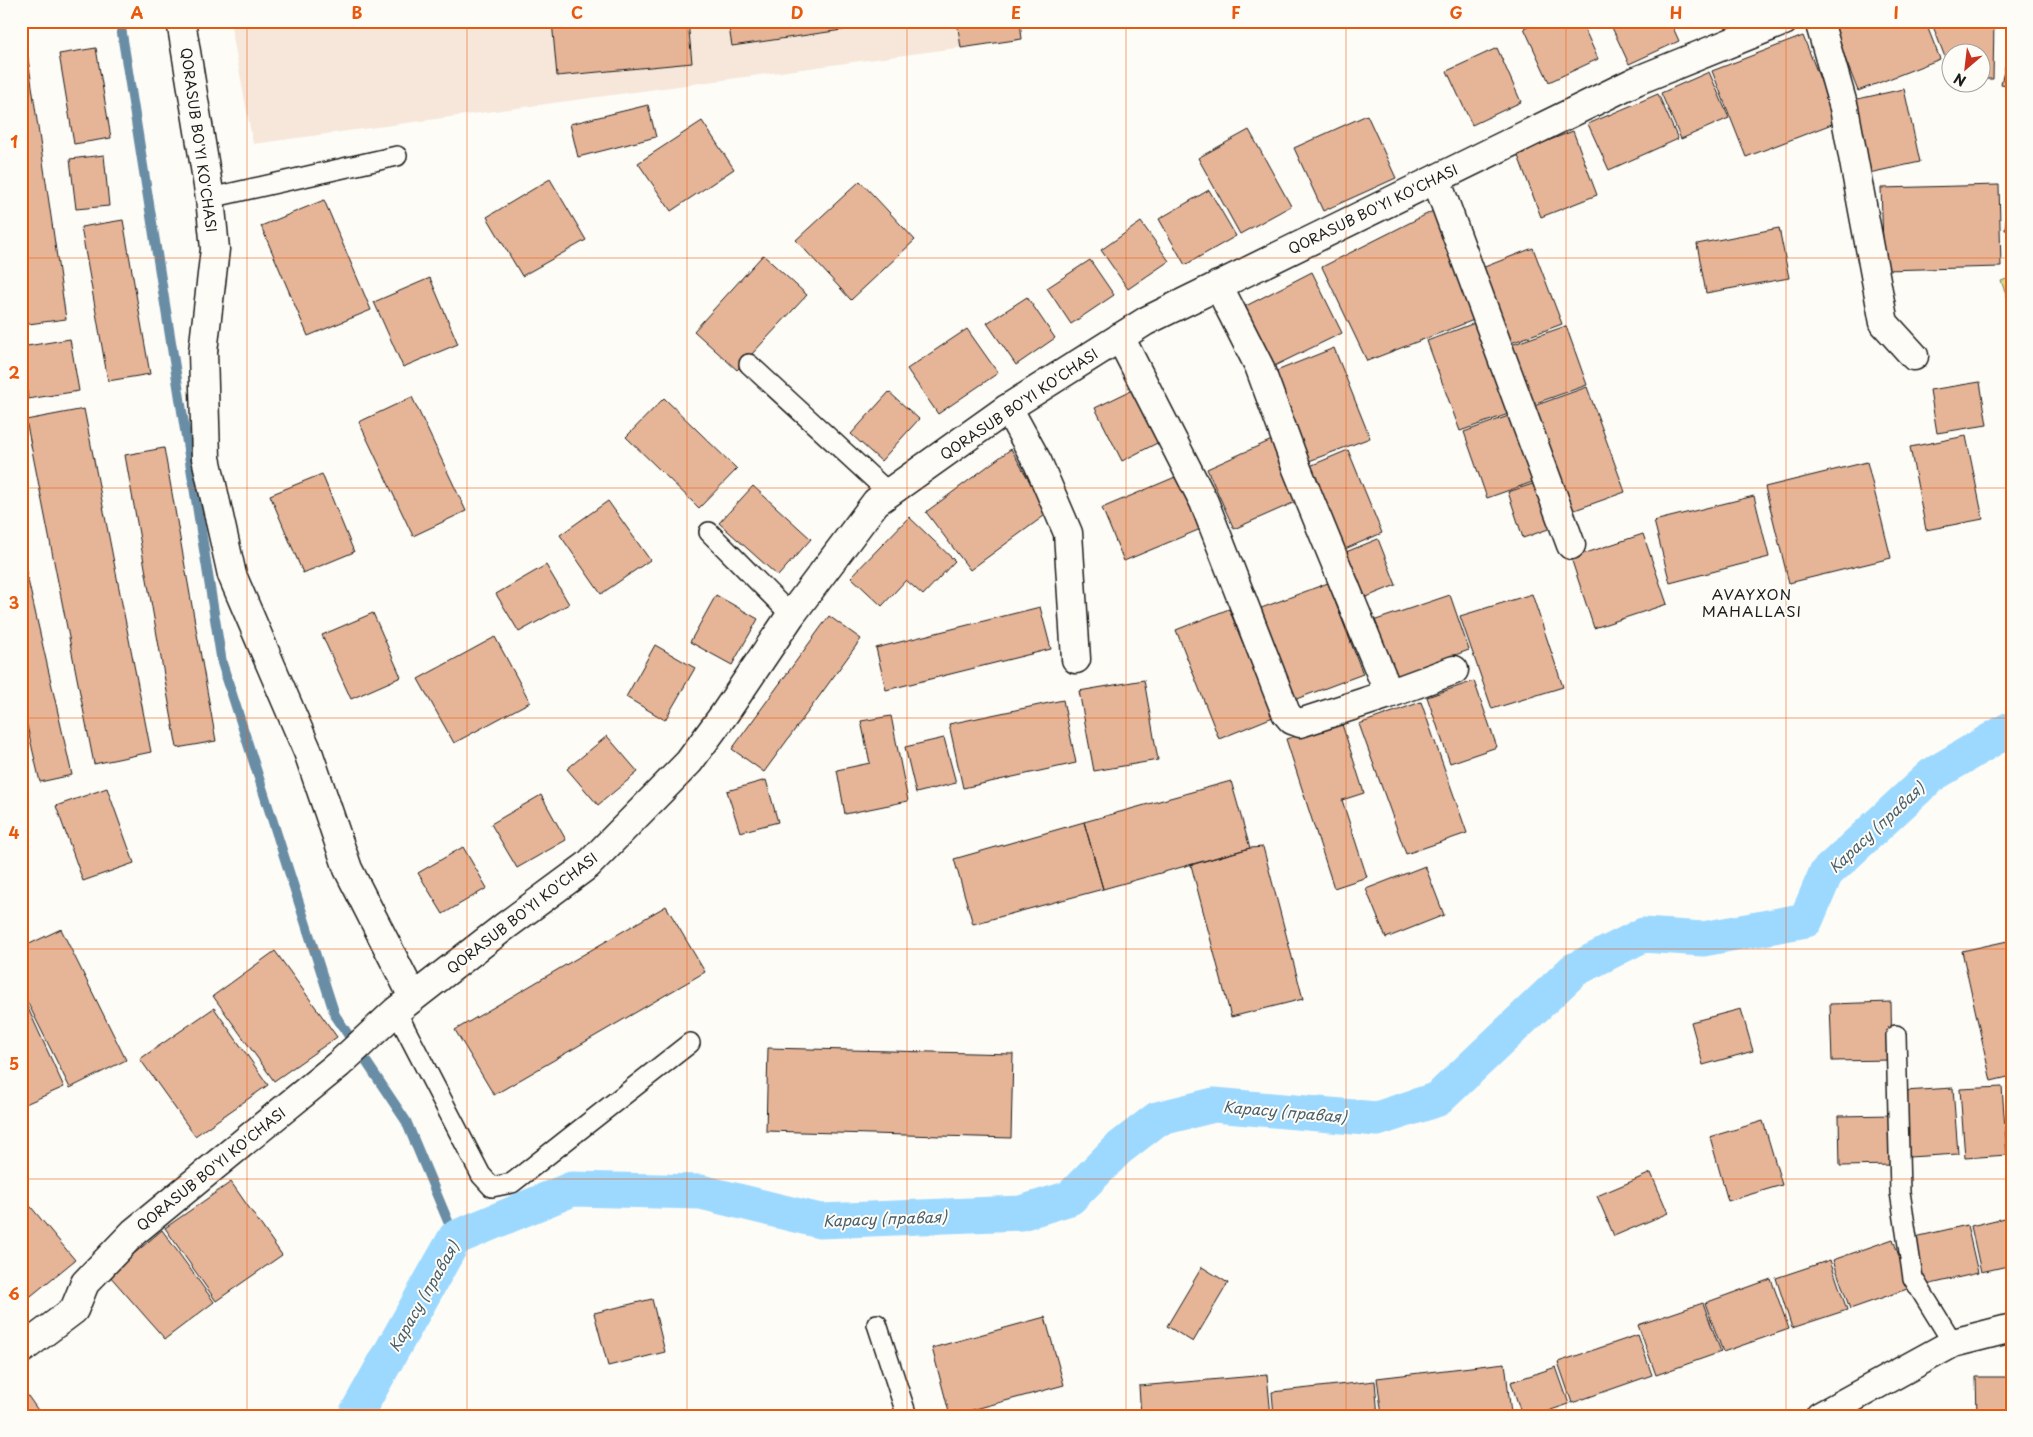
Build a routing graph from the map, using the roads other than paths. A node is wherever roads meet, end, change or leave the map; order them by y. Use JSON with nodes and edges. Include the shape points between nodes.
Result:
{"nodes":[{"id":1,"x":181,"y":21,"type":"edge"},
{"id":2,"x":1784,"y":21,"type":"edge"},
{"id":3,"x":1819,"y":21,"type":"edge"},
{"id":4,"x":397,"y":156,"type":"dead end"},
{"id":5,"x":1436,"y":179,"type":"junction"},
{"id":6,"x":210,"y":198,"type":"junction"},
{"id":7,"x":1218,"y":285,"type":"junction"},
{"id":8,"x":1120,"y":337,"type":"junction"},
{"id":9,"x":1914,"y":356,"type":"dead end"},
{"id":10,"x":749,"y":364,"type":"dead end"},
{"id":11,"x":1008,"y":408,"type":"junction"},
{"id":12,"x":889,"y":493,"type":"junction"},
{"id":13,"x":709,"y":532,"type":"dead end"},
{"id":14,"x":1571,"y":545,"type":"dead end"},
{"id":15,"x":791,"y":615,"type":"junction"},
{"id":16,"x":1076,"y":659,"type":"dead end"},
{"id":17,"x":1454,"y":670,"type":"dead end"},
{"id":18,"x":1386,"y":695,"type":"junction"},
{"id":19,"x":405,"y":1004,"type":"junction"},
{"id":20,"x":1896,"y":1035,"type":"dead end"},
{"id":21,"x":690,"y":1043,"type":"dead end"},
{"id":22,"x":877,"y":1324,"type":"dead end"},
{"id":23,"x":2012,"y":1328,"type":"edge"},
{"id":24,"x":1953,"y":1343,"type":"junction"},
{"id":25,"x":21,"y":1350,"type":"edge"},
{"id":26,"x":907,"y":1416,"type":"edge"},
{"id":27,"x":1820,"y":1416,"type":"edge"}],
"edges":[{"from":1,"to":6,"type":"street","name":"QORASUB BO'YI KO'CHASI"},
{"from":2,"to":5,"type":"street","name":"QORASUB BO'YI KO'CHASI","via":[[1636,81]]},
{"from":3,"to":9,"type":"street","via":[[1844,108],[1884,323]]},
{"from":4,"to":6,"type":"lane"},
{"from":5,"to":7,"type":"street","name":"QORASUB BO'YI KO'CHASI"},
{"from":5,"to":14,"type":"street"},
{"from":6,"to":19,"type":"street","name":"QORASUB BO'YI KO'CHASI","via":[[215,249],[203,352],[206,458],[232,575],[308,752],[348,869]]},
{"from":7,"to":8,"type":"street","name":"QORASUB BO'YI KO'CHASI"},
{"from":7,"to":18,"type":"street","via":[[1259,366]]},
{"from":8,"to":11,"type":"street","name":"QORASUB BO'YI KO'CHASI"},
{"from":8,"to":18,"type":"street","via":[[1204,502],[1286,713],[1300,723]]},
{"from":10,"to":12,"type":"lane"},
{"from":11,"to":12,"type":"street","name":"QORASUB BO'YI KO'CHASI"},
{"from":11,"to":16,"type":"street","via":[[1038,463],[1068,533]]},
{"from":12,"to":15,"type":"street","name":"QORASUB BO'YI KO'CHASI","via":[[876,502]]},
{"from":13,"to":15,"type":"lane"},
{"from":15,"to":19,"type":"street","name":"QORASUB BO'YI KO'CHASI","via":[[689,762],[588,865]]},
{"from":17,"to":18,"type":"street"},
{"from":19,"to":21,"type":"lane","via":[[481,1176],[492,1187],[512,1183]]},
{"from":19,"to":25,"type":"street","name":"QORASUB BO'YI KO'CHASI","via":[[339,1064],[134,1232],[85,1283],[74,1310]]},
{"from":20,"to":24,"type":"lane","via":[[1900,1192],[1913,1278]]},
{"from":22,"to":26,"type":"lane"},
{"from":23,"to":24,"type":"street"},
{"from":24,"to":27,"type":"street"}]}
